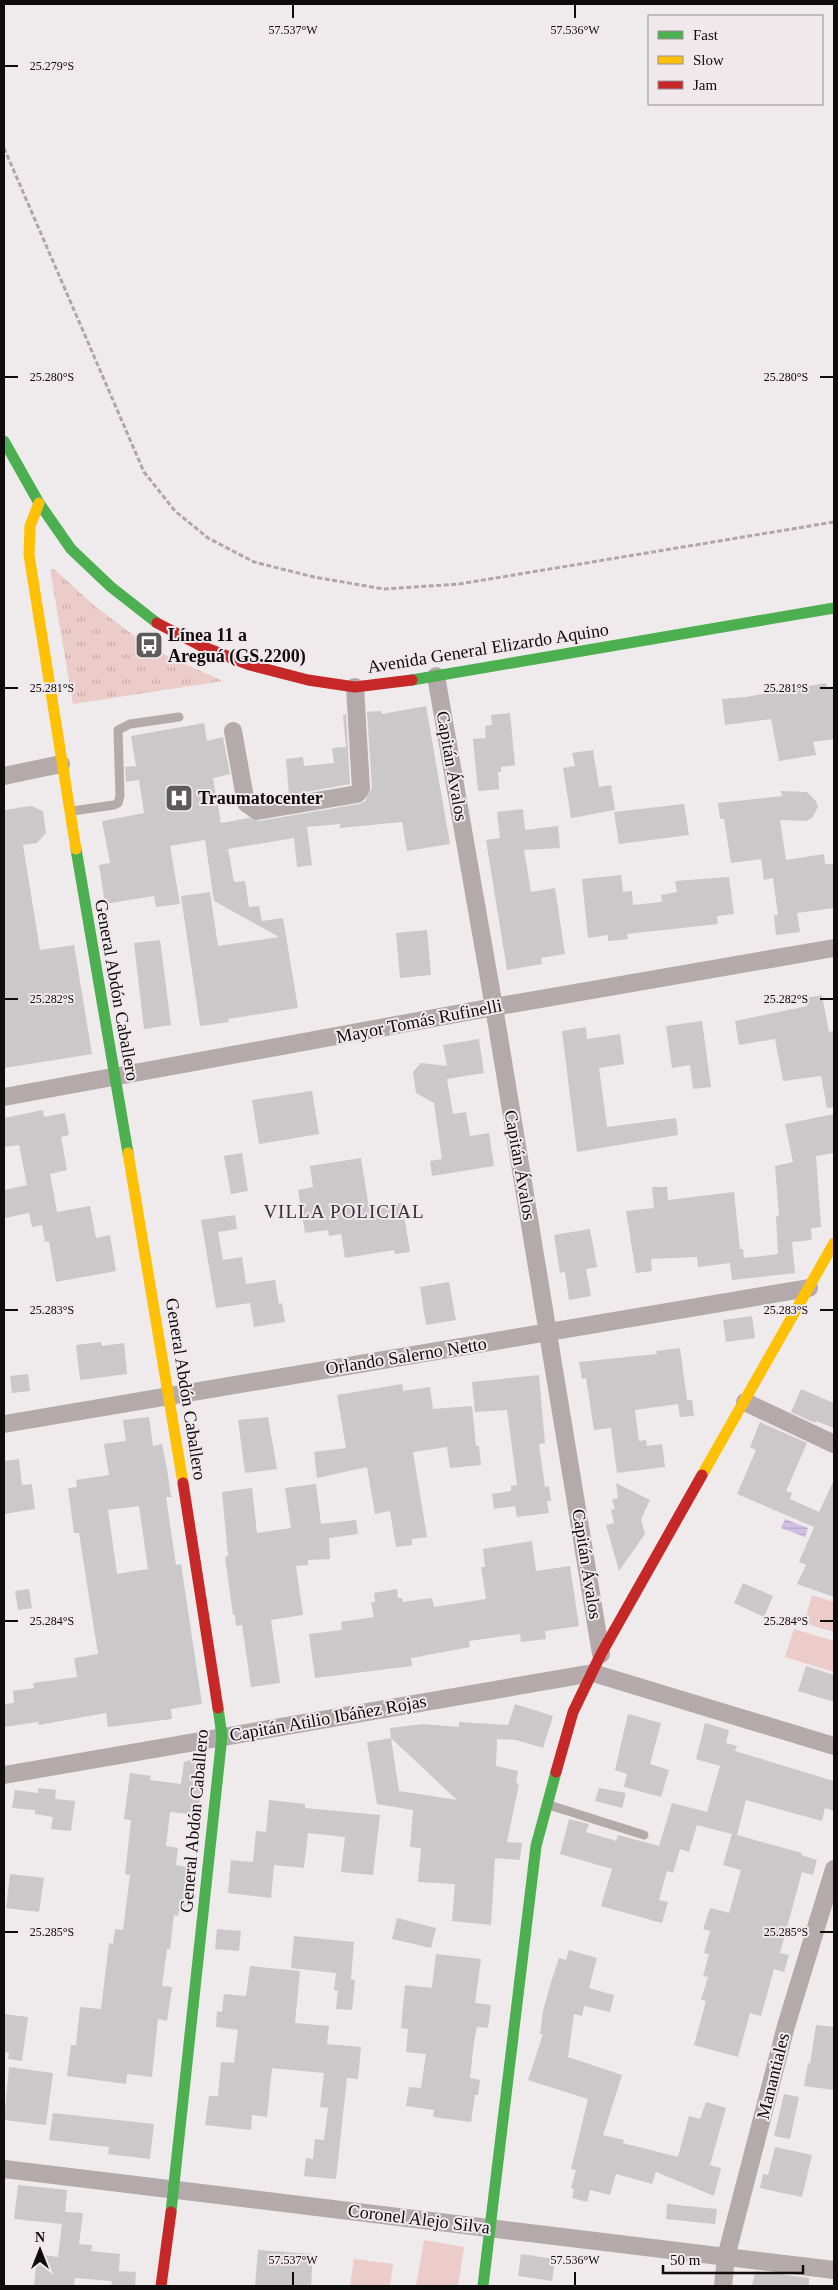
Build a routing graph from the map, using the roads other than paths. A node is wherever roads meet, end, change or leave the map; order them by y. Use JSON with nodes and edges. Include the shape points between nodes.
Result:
{"nodes":[{"id":1,"x":4,"y":440,"type":"edge"},
{"id":2,"x":39,"y":503,"type":"junction"},
{"id":3,"x":834,"y":608,"type":"edge"},
{"id":4,"x":436,"y":676,"type":"junction"},
{"id":5,"x":355,"y":687,"type":"junction"},
{"id":6,"x":179,"y":717,"type":"dead end"},
{"id":7,"x":233,"y":731,"type":"dead end"},
{"id":8,"x":61,"y":764,"type":"junction"},
{"id":9,"x":4,"y":776,"type":"edge"},
{"id":10,"x":69,"y":811,"type":"junction"},
{"id":11,"x":834,"y":948,"type":"edge"},
{"id":12,"x":494,"y":1007,"type":"junction"},
{"id":13,"x":114,"y":1078,"type":"junction"},
{"id":14,"x":4,"y":1097,"type":"edge"},
{"id":15,"x":834,"y":1243,"type":"edge"},
{"id":16,"x":809,"y":1288,"type":"junction"},
{"id":17,"x":548,"y":1333,"type":"junction"},
{"id":18,"x":170,"y":1395,"type":"junction"},
{"id":19,"x":745,"y":1402,"type":"junction"},
{"id":20,"x":4,"y":1424,"type":"edge"},
{"id":21,"x":834,"y":1444,"type":"edge"},
{"id":22,"x":601,"y":1654,"type":"junction"},
{"id":23,"x":593,"y":1672,"type":"junction"},
{"id":24,"x":222,"y":1736,"type":"junction"},
{"id":25,"x":834,"y":1746,"type":"edge"},
{"id":26,"x":4,"y":1775,"type":"edge"},
{"id":27,"x":547,"y":1804,"type":"junction"},
{"id":28,"x":644,"y":1835,"type":"dead end"},
{"id":29,"x":834,"y":1869,"type":"edge"},
{"id":30,"x":4,"y":2169,"type":"edge"},
{"id":31,"x":174,"y":2190,"type":"junction"},
{"id":32,"x":490,"y":2228,"type":"junction"},
{"id":33,"x":726,"y":2257,"type":"junction"},
{"id":34,"x":834,"y":2270,"type":"edge"},
{"id":35,"x":161,"y":2286,"type":"edge"},
{"id":36,"x":483,"y":2286,"type":"edge"},
{"id":37,"x":723,"y":2286,"type":"edge"}],
"edges":[{"from":1,"to":2,"type":"street","name":"Avenida General Elizardo Aquino"},
{"from":2,"to":5,"type":"street","name":"Avenida General Elizardo Aquino","via":[[71,549],[152,621],[201,646],[250,665],[308,680]]},
{"from":2,"to":8,"type":"street","name":"General Abdón Caballero","via":[[30,526],[29,555]]},
{"from":3,"to":4,"type":"street","name":"Avenida General Elizardo Aquino"},
{"from":4,"to":5,"type":"street","name":"Avenida General Elizardo Aquino"},
{"from":4,"to":12,"type":"street","name":"Capitán Ávalos"},
{"from":5,"to":7,"type":"street","via":[[359,794],[253,810],[246,803]]},
{"from":6,"to":10,"type":"lane","via":[[130,724],[118,730],[118,803]]},
{"from":8,"to":9,"type":"street"},
{"from":8,"to":10,"type":"street","name":"General Abdón Caballero"},
{"from":10,"to":13,"type":"street","name":"General Abdón Caballero"},
{"from":11,"to":12,"type":"street","name":"Mayor Tomás Rufinelli"},
{"from":12,"to":13,"type":"street","name":"Mayor Tomás Rufinelli"},
{"from":12,"to":17,"type":"street","name":"Capitán Ávalos"},
{"from":13,"to":14,"type":"street","name":"Mayor Tomás Rufinelli"},
{"from":13,"to":18,"type":"street","name":"General Abdón Caballero"},
{"from":15,"to":16,"type":"street"},
{"from":16,"to":17,"type":"street","name":"Orlando Salerno Netto"},
{"from":16,"to":19,"type":"street"},
{"from":17,"to":18,"type":"street","name":"Orlando Salerno Netto"},
{"from":17,"to":22,"type":"street","name":"Capitán Ávalos"},
{"from":18,"to":20,"type":"street","name":"Orlando Salerno Netto"},
{"from":18,"to":24,"type":"street","name":"General Abdón Caballero"},
{"from":19,"to":21,"type":"street"},
{"from":19,"to":22,"type":"street"},
{"from":22,"to":23,"type":"street"},
{"from":23,"to":24,"type":"street","name":"Capitán Atilio Ibáñez Rojas"},
{"from":23,"to":25,"type":"street"},
{"from":23,"to":27,"type":"street","via":[[573,1712]]},
{"from":24,"to":26,"type":"street","name":"Capitán Atilio Ibáñez Rojas"},
{"from":24,"to":31,"type":"street","name":"General Abdón Caballero"},
{"from":27,"to":28,"type":"lane"},
{"from":27,"to":32,"type":"street","via":[[536,1846]]},
{"from":29,"to":33,"type":"street","name":"Manantiales","via":[[786,2026]]},
{"from":30,"to":31,"type":"street","name":"Coronel Alejo Silva"},
{"from":31,"to":32,"type":"street","name":"Coronel Alejo Silva"},
{"from":31,"to":35,"type":"street","name":"General Abdón Caballero"},
{"from":32,"to":33,"type":"street","name":"Coronel Alejo Silva"},
{"from":32,"to":36,"type":"street"},
{"from":33,"to":34,"type":"street","name":"Coronel Alejo Silva"},
{"from":33,"to":37,"type":"street","name":"Manantiales"}]}
